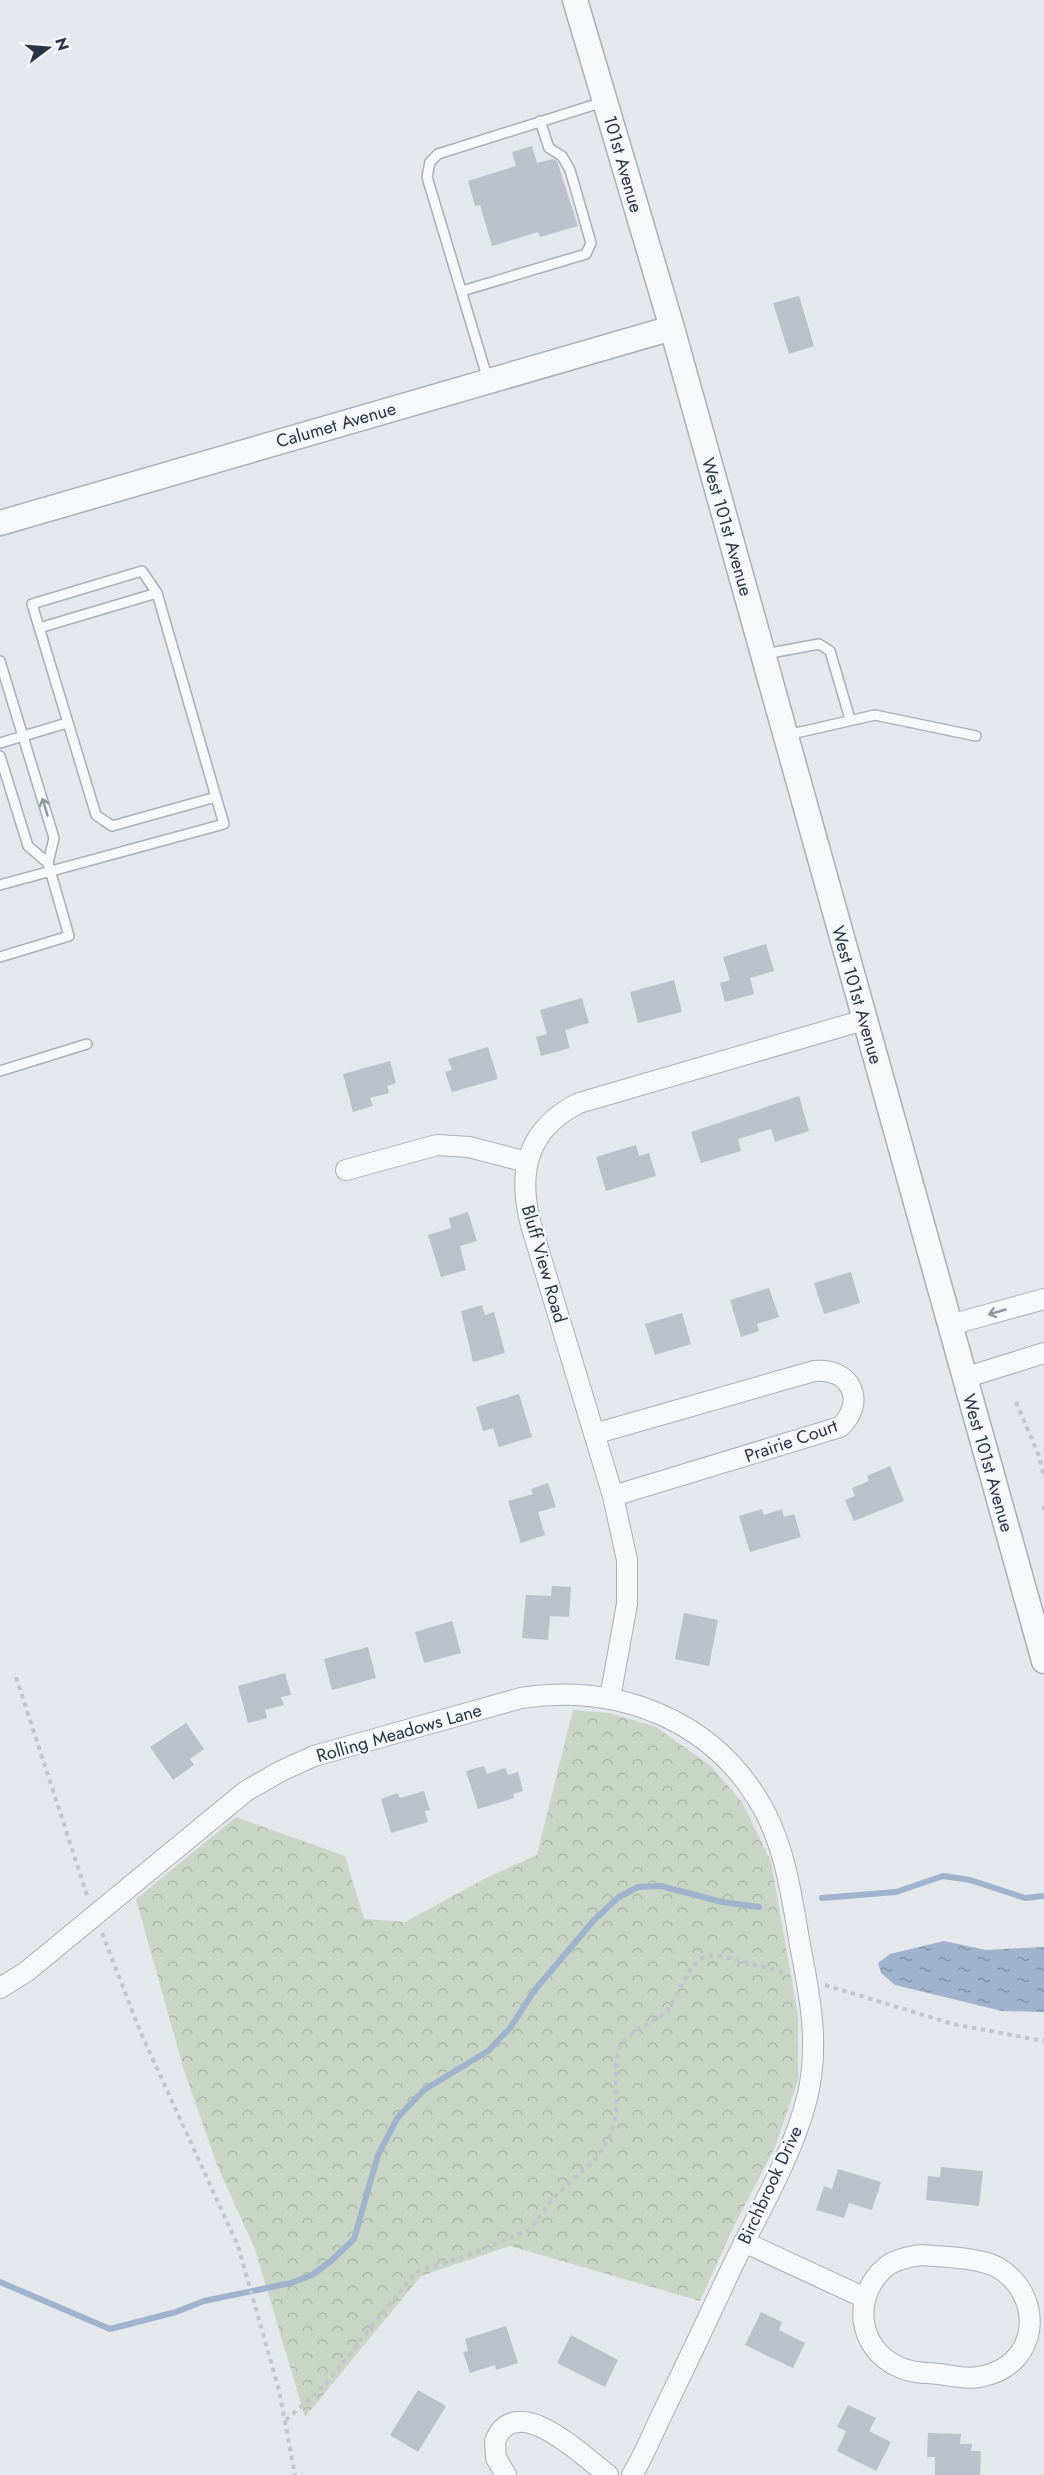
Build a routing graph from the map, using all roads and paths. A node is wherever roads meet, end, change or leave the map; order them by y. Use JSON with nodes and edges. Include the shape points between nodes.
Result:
{"nodes":[{"id":1,"x":575,"y":0,"type":"edge"},
{"id":2,"x":605,"y":101,"type":"junction"},
{"id":3,"x":540,"y":121,"type":"junction"},
{"id":4,"x":462,"y":291,"type":"junction"},
{"id":5,"x":672,"y":328,"type":"junction"},
{"id":6,"x":488,"y":381,"type":"junction"},
{"id":7,"x":0,"y":523,"type":"edge"},
{"id":8,"x":157,"y":593,"type":"junction"},
{"id":9,"x":39,"y":628,"type":"junction"},
{"id":10,"x":762,"y":654,"type":"junction"},
{"id":11,"x":0,"y":661,"type":"edge"},
{"id":12,"x":850,"y":719,"type":"junction"},
{"id":13,"x":67,"y":723,"type":"junction"},
{"id":14,"x":785,"y":735,"type":"junction"},
{"id":15,"x":23,"y":736,"type":"junction"},
{"id":16,"x":976,"y":736,"type":"dead end"},
{"id":17,"x":0,"y":743,"type":"edge"},
{"id":18,"x":0,"y":756,"type":"edge"},
{"id":19,"x":216,"y":797,"type":"junction"},
{"id":20,"x":48,"y":867,"type":"junction"},
{"id":21,"x":0,"y":885,"type":"edge"},
{"id":22,"x":0,"y":957,"type":"edge"},
{"id":23,"x":864,"y":1020,"type":"junction"},
{"id":24,"x":87,"y":1044,"type":"dead end"},
{"id":25,"x":0,"y":1071,"type":"edge"},
{"id":26,"x":527,"y":1162,"type":"junction"},
{"id":27,"x":346,"y":1170,"type":"dead end"},
{"id":28,"x":1044,"y":1299,"type":"edge"},
{"id":29,"x":950,"y":1325,"type":"junction"},
{"id":30,"x":1044,"y":1353,"type":"edge"},
{"id":31,"x":964,"y":1378,"type":"junction"},
{"id":32,"x":1016,"y":1402,"type":"dead end"},
{"id":33,"x":594,"y":1434,"type":"junction"},
{"id":34,"x":1044,"y":1478,"type":"edge"},
{"id":35,"x":613,"y":1496,"type":"junction"},
{"id":36,"x":1044,"y":1506,"type":"edge"},
{"id":37,"x":1044,"y":1514,"type":"edge"},
{"id":38,"x":1044,"y":1661,"type":"edge"},
{"id":39,"x":16,"y":1677,"type":"dead end"},
{"id":40,"x":610,"y":1698,"type":"junction"},
{"id":41,"x":787,"y":1874,"type":"joint"},
{"id":42,"x":96,"y":1916,"type":"junction"},
{"id":43,"x":807,"y":1979,"type":"junction"},
{"id":44,"x":0,"y":1988,"type":"edge"},
{"id":45,"x":1044,"y":2041,"type":"edge"},
{"id":46,"x":744,"y":2242,"type":"junction"},
{"id":47,"x":865,"y":2298,"type":"junction"},
{"id":48,"x":1037,"y":2331,"type":"edge"},
{"id":49,"x":286,"y":2420,"type":"junction"},
{"id":50,"x":295,"y":2475,"type":"edge"},
{"id":51,"x":506,"y":2475,"type":"edge"},
{"id":52,"x":608,"y":2475,"type":"edge"},
{"id":53,"x":632,"y":2475,"type":"edge"}],
"edges":[{"from":1,"to":2,"type":"street","name":"101st Avenue"},
{"from":2,"to":3,"type":"lane"},
{"from":2,"to":5,"type":"street","name":"101st Avenue"},
{"from":3,"to":4,"type":"lane","via":[[438,154],[430,162],[427,177]]},
{"from":3,"to":4,"type":"lane","via":[[549,148],[562,156],[570,170],[591,243],[586,254]]},
{"from":4,"to":6,"type":"lane"},
{"from":5,"to":6,"type":"street","name":"Calumet Avenue"},
{"from":5,"to":10,"type":"street","name":"West 101st Avenue"},
{"from":6,"to":7,"type":"street","name":"Calumet Avenue"},
{"from":8,"to":9,"type":"lane"},
{"from":8,"to":9,"type":"lane","via":[[142,571],[32,604]]},
{"from":8,"to":19,"type":"lane"},
{"from":9,"to":13,"type":"lane"},
{"from":10,"to":12,"type":"lane","via":[[819,644],[830,651]]},
{"from":10,"to":14,"type":"street","name":"West 101st Avenue"},
{"from":11,"to":15,"type":"lane"},
{"from":12,"to":14,"type":"lane"},
{"from":12,"to":16,"type":"lane","via":[[875,715]]},
{"from":13,"to":15,"type":"lane"},
{"from":13,"to":19,"type":"lane","via":[[96,815],[112,826]]},
{"from":14,"to":23,"type":"street","name":"West 101st Avenue"},
{"from":15,"to":17,"type":"lane"},
{"from":20,"to":15,"type":"lane","one_way":true,"via":[[54,838]]},
{"from":18,"to":20,"type":"lane","via":[[28,846]]},
{"from":19,"to":20,"type":"lane","via":[[224,824]]},
{"from":20,"to":21,"type":"lane"},
{"from":20,"to":22,"type":"lane","via":[[69,936]]},
{"from":23,"to":26,"type":"street","name":"Bluff View Road","via":[[579,1103],[542,1131]]},
{"from":23,"to":29,"type":"street","name":"West 101st Avenue"},
{"from":24,"to":25,"type":"lane"},
{"from":26,"to":27,"type":"street","via":[[470,1147],[437,1145]]},
{"from":26,"to":33,"type":"street","name":"Bluff View Road","via":[[526,1207]]},
{"from":28,"to":29,"type":"street","one_way":true},
{"from":29,"to":31,"type":"street","name":"West 101st Avenue"},
{"from":30,"to":31,"type":"street"},
{"from":31,"to":38,"type":"street","name":"West 101st Avenue"},
{"from":32,"to":34,"type":"path"},
{"from":33,"to":35,"type":"street","name":"Bluff View Road"},
{"from":33,"to":35,"type":"street","name":"Prairie Court","via":[[814,1371],[835,1372],[853,1392],[848,1420],[831,1431]]},
{"from":35,"to":40,"type":"street","name":"Bluff View Road","via":[[624,1542],[628,1584]]},
{"from":36,"to":37,"type":"path"},
{"from":39,"to":42,"type":"path","via":[[71,1853]]},
{"from":40,"to":41,"type":"street","name":"Rolling Meadows Lane","via":[[671,1719],[722,1756],[764,1810]]},
{"from":40,"to":42,"type":"street","name":"Rolling Meadows Lane","via":[[562,1694],[521,1698],[297,1763],[239,1796]]},
{"from":41,"to":43,"type":"street","name":"Birchbrook Drive"},
{"from":42,"to":44,"type":"street","name":"Rolling Meadows Lane","via":[[27,1972]]},
{"from":42,"to":49,"type":"path","via":[[140,2031],[234,2236],[257,2304]]},
{"from":43,"to":45,"type":"path","via":[[944,2022]]},
{"from":43,"to":46,"type":"street","name":"Birchbrook Drive","via":[[814,2028],[807,2098],[791,2144]]},
{"from":43,"to":49,"type":"path","via":[[716,1954],[700,1959],[692,1966],[667,2012],[620,2044],[615,2122],[595,2160],[556,2194],[526,2234],[416,2272],[324,2386]]},
{"from":46,"to":47,"type":"street"},
{"from":46,"to":53,"type":"street","name":"Birchbrook Drive"},
{"from":47,"to":48,"type":"street","via":[[879,2274],[900,2259],[921,2255],[985,2263],[1006,2273],[1024,2292]]},
{"from":47,"to":48,"type":"street","via":[[864,2328],[874,2349],[910,2371],[969,2378],[989,2375],[1017,2360]]},
{"from":49,"to":50,"type":"path"},
{"from":51,"to":52,"type":"street","via":[[496,2458],[495,2441],[508,2425],[526,2421],[542,2427]]}]}
